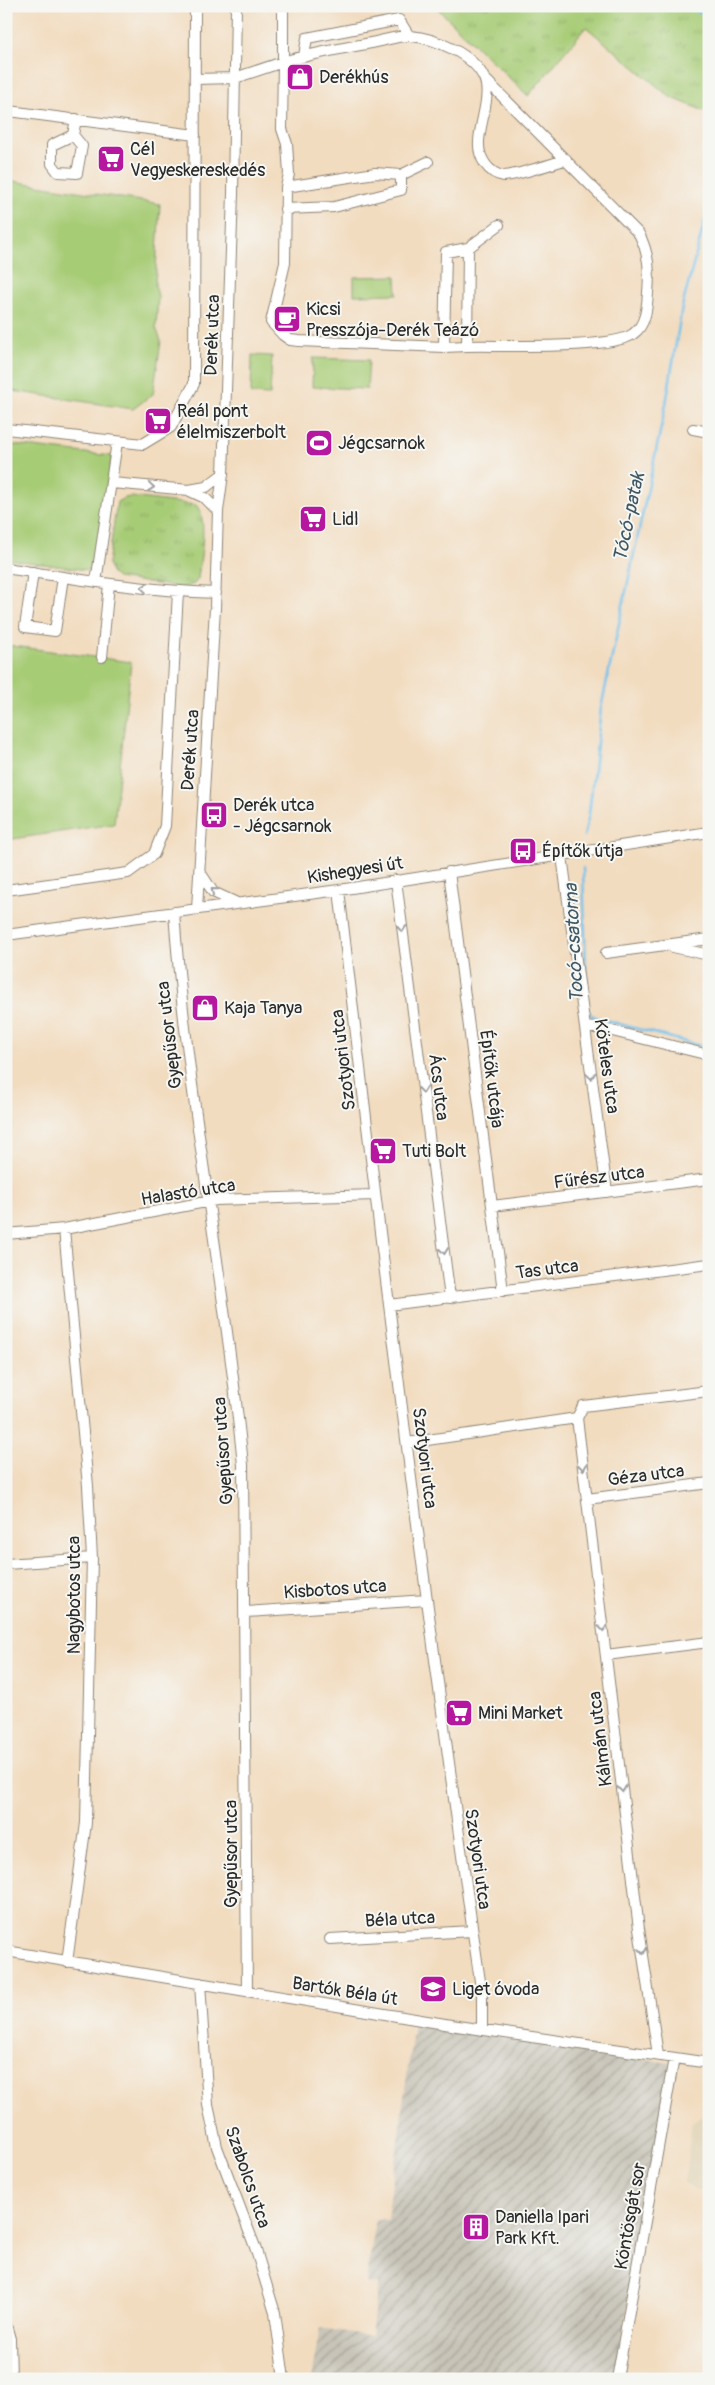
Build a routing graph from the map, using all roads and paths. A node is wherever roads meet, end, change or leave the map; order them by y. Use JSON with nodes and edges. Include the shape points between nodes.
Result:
{"nodes":[{"id":1,"x":195,"y":6,"type":"edge"},
{"id":2,"x":236,"y":6,"type":"edge"},
{"id":3,"x":283,"y":6,"type":"edge"},
{"id":4,"x":409,"y":36,"type":"junction"},
{"id":5,"x":304,"y":56,"type":"junction"},
{"id":6,"x":283,"y":62,"type":"junction"},
{"id":7,"x":236,"y":78,"type":"junction"},
{"id":8,"x":484,"y":78,"type":"junction"},
{"id":9,"x":195,"y":79,"type":"junction"},
{"id":10,"x":6,"y":112,"type":"edge"},
{"id":11,"x":76,"y":119,"type":"junction"},
{"id":12,"x":194,"y":135,"type":"junction"},
{"id":13,"x":73,"y":136,"type":"dead end"},
{"id":14,"x":566,"y":159,"type":"junction"},
{"id":15,"x":428,"y":162,"type":"dead end"},
{"id":16,"x":401,"y":175,"type":"junction"},
{"id":17,"x":286,"y":187,"type":"junction"},
{"id":18,"x":285,"y":210,"type":"junction"},
{"id":19,"x":499,"y":225,"type":"dead end"},
{"id":20,"x":468,"y":248,"type":"junction"},
{"id":21,"x":467,"y":346,"type":"junction"},
{"id":22,"x":444,"y":347,"type":"junction"},
{"id":23,"x":6,"y":429,"type":"edge"},
{"id":24,"x":693,"y":429,"type":"dead end"},
{"id":25,"x":709,"y":432,"type":"edge"},
{"id":26,"x":117,"y":442,"type":"junction"},
{"id":27,"x":223,"y":474,"type":"junction"},
{"id":28,"x":112,"y":483,"type":"junction"},
{"id":29,"x":189,"y":490,"type":"junction"},
{"id":30,"x":218,"y":512,"type":"junction"},
{"id":31,"x":6,"y":568,"type":"edge"},
{"id":32,"x":33,"y":572,"type":"junction"},
{"id":33,"x":63,"y":577,"type":"junction"},
{"id":34,"x":96,"y":582,"type":"junction"},
{"id":35,"x":110,"y":584,"type":"junction"},
{"id":36,"x":178,"y":592,"type":"junction"},
{"id":37,"x":216,"y":593,"type":"junction"},
{"id":38,"x":102,"y":658,"type":"dead end"},
{"id":39,"x":709,"y":832,"type":"edge"},
{"id":40,"x":562,"y":856,"type":"junction"},
{"id":41,"x":199,"y":868,"type":"junction"},
{"id":42,"x":449,"y":872,"type":"junction"},
{"id":43,"x":396,"y":880,"type":"junction"},
{"id":44,"x":6,"y":890,"type":"edge"},
{"id":45,"x":339,"y":890,"type":"junction"},
{"id":46,"x":238,"y":904,"type":"junction"},
{"id":47,"x":197,"y":909,"type":"junction"},
{"id":48,"x":174,"y":912,"type":"junction"},
{"id":49,"x":6,"y":935,"type":"edge"},
{"id":50,"x":706,"y":939,"type":"edge"},
{"id":51,"x":668,"y":946,"type":"junction"},
{"id":52,"x":606,"y":953,"type":"dead end"},
{"id":53,"x":705,"y":954,"type":"edge"},
{"id":54,"x":585,"y":1027,"type":"junction"},
{"id":55,"x":709,"y":1055,"type":"edge"},
{"id":56,"x":709,"y":1179,"type":"edge"},
{"id":57,"x":607,"y":1192,"type":"junction"},
{"id":58,"x":375,"y":1194,"type":"junction"},
{"id":59,"x":207,"y":1203,"type":"junction"},
{"id":60,"x":492,"y":1206,"type":"junction"},
{"id":61,"x":64,"y":1229,"type":"junction"},
{"id":62,"x":6,"y":1234,"type":"edge"},
{"id":63,"x":709,"y":1264,"type":"edge"},
{"id":64,"x":503,"y":1290,"type":"junction"},
{"id":65,"x":450,"y":1298,"type":"junction"},
{"id":66,"x":389,"y":1305,"type":"junction"},
{"id":67,"x":709,"y":1391,"type":"edge"},
{"id":68,"x":577,"y":1418,"type":"junction"},
{"id":69,"x":407,"y":1443,"type":"junction"},
{"id":70,"x":709,"y":1484,"type":"edge"},
{"id":71,"x":587,"y":1499,"type":"junction"},
{"id":72,"x":92,"y":1558,"type":"junction"},
{"id":73,"x":6,"y":1564,"type":"edge"},
{"id":74,"x":427,"y":1600,"type":"junction"},
{"id":75,"x":246,"y":1612,"type":"junction"},
{"id":76,"x":709,"y":1642,"type":"edge"},
{"id":77,"x":606,"y":1655,"type":"junction"},
{"id":78,"x":472,"y":1931,"type":"junction"},
{"id":79,"x":330,"y":1939,"type":"dead end"},
{"id":80,"x":6,"y":1951,"type":"edge"},
{"id":81,"x":67,"y":1962,"type":"junction"},
{"id":82,"x":200,"y":1983,"type":"junction"},
{"id":83,"x":247,"y":1991,"type":"junction"},
{"id":84,"x":482,"y":2030,"type":"junction"},
{"id":85,"x":658,"y":2055,"type":"junction"},
{"id":86,"x":674,"y":2058,"type":"junction"},
{"id":87,"x":709,"y":2063,"type":"edge"},
{"id":88,"x":6,"y":2325,"type":"edge"},
{"id":89,"x":10,"y":2372,"type":"edge"},
{"id":90,"x":284,"y":2379,"type":"edge"},
{"id":91,"x":617,"y":2379,"type":"edge"}],
"edges":[{"from":1,"to":9,"type":"street","name":"Derék utca"},
{"from":2,"to":7,"type":"street","name":"Derék utca"},
{"from":3,"to":6,"type":"street"},
{"from":4,"to":5,"type":"street"},
{"from":4,"to":5,"type":"street","via":[[399,20],[306,38]]},
{"from":4,"to":8,"type":"street","via":[[446,47],[462,56]]},
{"from":5,"to":6,"type":"street"},
{"from":6,"to":7,"type":"street"},
{"from":6,"to":17,"type":"street","via":[[282,129],[287,144],[289,174]]},
{"from":7,"to":9,"type":"street"},
{"from":7,"to":27,"type":"street","name":"Derék utca"},
{"from":8,"to":14,"type":"street"},
{"from":8,"to":14,"type":"street","via":[[484,112],[478,143],[483,162],[490,170],[505,176]]},
{"from":9,"to":12,"type":"street","name":"Derék utca"},
{"from":10,"to":11,"type":"street"},
{"from":11,"to":12,"type":"street"},
{"from":11,"to":13,"type":"street"},
{"from":12,"to":26,"type":"street","name":"Derék utca","via":[[194,384],[171,427],[143,444]]},
{"from":14,"to":21,"type":"street","via":[[639,234],[646,248],[649,266],[646,316],[634,334],[606,344]]},
{"from":15,"to":16,"type":"street"},
{"from":16,"to":17,"type":"street","via":[[375,173]]},
{"from":16,"to":18,"type":"street","via":[[401,190],[334,207]]},
{"from":17,"to":18,"type":"street"},
{"from":18,"to":22,"type":"street","via":[[285,263],[271,322],[283,335],[290,340],[323,344]]},
{"from":19,"to":20,"type":"street"},
{"from":20,"to":21,"type":"street"},
{"from":20,"to":22,"type":"street","via":[[446,252]]},
{"from":21,"to":22,"type":"street"},
{"from":23,"to":26,"type":"street","name":"Derék utca"},
{"from":24,"to":25,"type":"street"},
{"from":26,"to":28,"type":"street"},
{"from":27,"to":29,"type":"street","via":[[206,487]]},
{"from":27,"to":30,"type":"street","name":"Derék utca"},
{"from":28,"to":29,"type":"street","one_way":true},
{"from":28,"to":34,"type":"street"},
{"from":29,"to":30,"type":"street","via":[[205,498]]},
{"from":30,"to":37,"type":"street","name":"Derék utca"},
{"from":31,"to":32,"type":"street"},
{"from":32,"to":33,"type":"street"},
{"from":32,"to":33,"type":"street","via":[[25,627],[55,631]]},
{"from":33,"to":34,"type":"street"},
{"from":34,"to":35,"type":"street"},
{"from":36,"to":35,"type":"street","one_way":true},
{"from":35,"to":38,"type":"street"},
{"from":36,"to":37,"type":"street"},
{"from":36,"to":44,"type":"street","name":"Derék utca","via":[[165,826],[154,854],[128,873]]},
{"from":37,"to":41,"type":"street","name":"Derék utca"},
{"from":39,"to":40,"type":"street","name":"Kishegyesi út"},
{"from":40,"to":42,"type":"street","name":"Kishegyesi út"},
{"from":40,"to":54,"type":"street","name":"Köteles utca"},
{"from":46,"to":41,"type":"street","one_way":true,"via":[[213,892]]},
{"from":41,"to":47,"type":"street","name":"Derék utca"},
{"from":42,"to":43,"type":"street","name":"Kishegyesi út"},
{"from":42,"to":60,"type":"street","name":"Építők utcája"},
{"from":43,"to":45,"type":"street","name":"Kishegyesi út"},
{"from":43,"to":65,"type":"street","name":"Ács utca","one_way":true},
{"from":45,"to":46,"type":"street","name":"Kishegyesi út"},
{"from":45,"to":58,"type":"street","name":"Szotyori utca"},
{"from":46,"to":47,"type":"street","name":"Kishegyesi út"},
{"from":47,"to":48,"type":"street","name":"Kishegyesi út"},
{"from":48,"to":49,"type":"street","name":"Kishegyesi út"},
{"from":48,"to":59,"type":"street","name":"Gyepűsor utca","via":[[179,989]]},
{"from":50,"to":51,"type":"street"},
{"from":50,"to":53,"type":"street"},
{"from":51,"to":52,"type":"street"},
{"from":51,"to":53,"type":"street"},
{"from":54,"to":55,"type":"street"},
{"from":54,"to":57,"type":"street","name":"Köteles utca","one_way":true},
{"from":56,"to":57,"type":"street","name":"Fűrész utca"},
{"from":57,"to":60,"type":"street","name":"Fűrész utca"},
{"from":58,"to":59,"type":"street","name":"Halastó utca","via":[[216,1200]]},
{"from":58,"to":66,"type":"street","name":"Szotyori utca"},
{"from":59,"to":61,"type":"street","name":"Halastó utca"},
{"from":59,"to":75,"type":"street","name":"Gyepűsor utca","via":[[234,1379],[242,1456]]},
{"from":60,"to":64,"type":"street","name":"Építők utcája"},
{"from":61,"to":62,"type":"street","name":"Halastó utca"},
{"from":61,"to":72,"type":"street","name":"Nagybotos utca"},
{"from":63,"to":64,"type":"street","name":"Tas utca"},
{"from":64,"to":65,"type":"street","name":"Tas utca"},
{"from":65,"to":66,"type":"street","name":"Tas utca"},
{"from":66,"to":69,"type":"street","name":"Szotyori utca"},
{"from":67,"to":68,"type":"street","via":[[583,1406]]},
{"from":68,"to":69,"type":"street"},
{"from":68,"to":71,"type":"street","name":"Kálmán utca","one_way":true},
{"from":69,"to":74,"type":"street","name":"Szotyori utca"},
{"from":70,"to":71,"type":"street","name":"Géza utca"},
{"from":71,"to":77,"type":"street","name":"Kálmán utca","one_way":true},
{"from":72,"to":73,"type":"street"},
{"from":72,"to":81,"type":"street","name":"Nagybotos utca","via":[[86,1823]]},
{"from":74,"to":75,"type":"street","name":"Kisbotos utca"},
{"from":74,"to":78,"type":"street","name":"Szotyori utca"},
{"from":75,"to":83,"type":"street","name":"Gyepűsor utca"},
{"from":76,"to":77,"type":"street"},
{"from":77,"to":85,"type":"street","name":"Kálmán utca","one_way":true,"via":[[639,1929]]},
{"from":78,"to":79,"type":"street","name":"Béla utca"},
{"from":78,"to":84,"type":"street","name":"Szotyori utca","via":[[482,1995]]},
{"from":80,"to":81,"type":"street","name":"Bartók Béla út"},
{"from":81,"to":82,"type":"street","name":"Bartók Béla út"},
{"from":82,"to":83,"type":"street","name":"Bartók Béla út"},
{"from":82,"to":90,"type":"street","name":"Szabolcs utca","via":[[208,2105],[217,2147],[255,2247],[274,2313]]},
{"from":83,"to":84,"type":"street","name":"Bartók Béla út"},
{"from":84,"to":85,"type":"street","name":"Bartók Béla út"},
{"from":85,"to":86,"type":"street","name":"Bartók Béla út"},
{"from":86,"to":87,"type":"street","name":"Bartók Béla út"},
{"from":86,"to":91,"type":"street","name":"Köntösgát sor"},
{"from":88,"to":89,"type":"street","via":[[10,2339]]}]}
